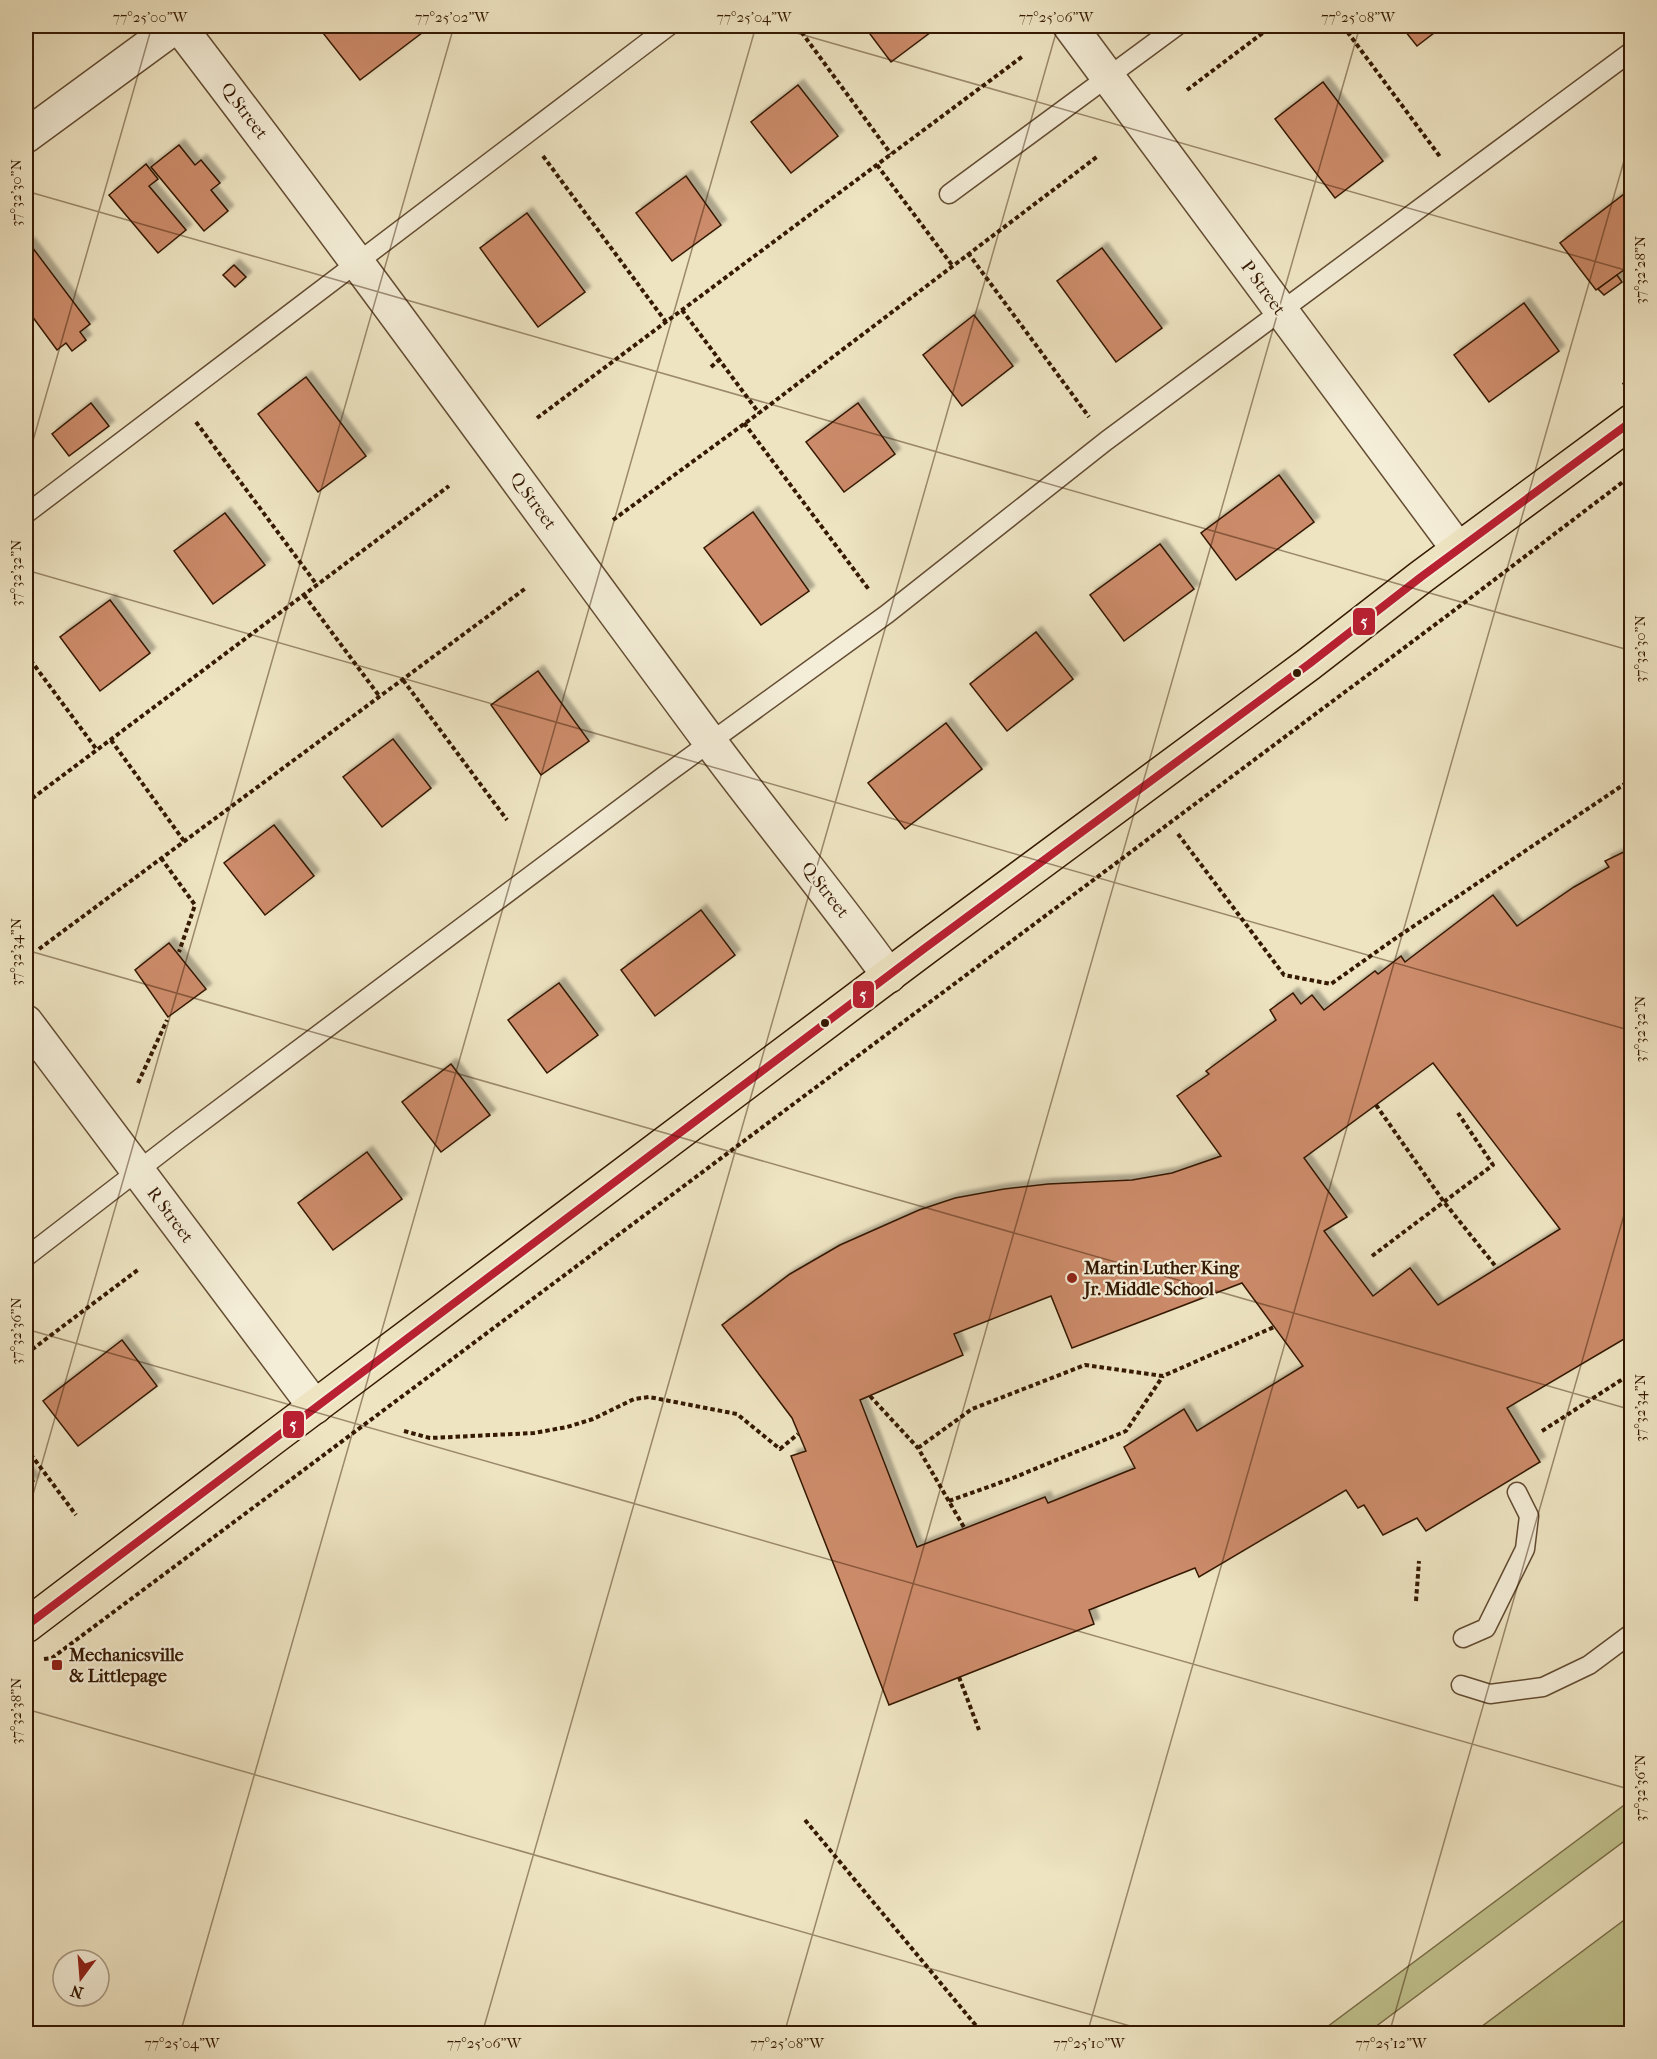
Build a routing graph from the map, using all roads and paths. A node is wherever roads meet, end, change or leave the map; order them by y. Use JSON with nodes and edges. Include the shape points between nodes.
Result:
{"nodes":[{"id":1,"x":177,"y":26,"type":"edge"},
{"id":2,"x":669,"y":26,"type":"edge"},
{"id":3,"x":797,"y":26,"type":"edge"},
{"id":4,"x":1070,"y":26,"type":"edge"},
{"id":5,"x":1177,"y":26,"type":"edge"},
{"id":6,"x":1272,"y":26,"type":"edge"},
{"id":7,"x":1343,"y":26,"type":"edge"},
{"id":8,"x":1632,"y":51,"type":"edge"},
{"id":9,"x":1023,"y":56,"type":"dead end"},
{"id":10,"x":1108,"y":77,"type":"junction"},
{"id":11,"x":1187,"y":90,"type":"dead end"},
{"id":12,"x":526,"y":134,"type":"junction"},
{"id":13,"x":26,"y":136,"type":"edge"},
{"id":14,"x":891,"y":154,"type":"junction"},
{"id":15,"x":1098,"y":156,"type":"dead end"},
{"id":16,"x":877,"y":165,"type":"junction"},
{"id":17,"x":1457,"y":180,"type":"junction"},
{"id":18,"x":949,"y":194,"type":"dead end"},
{"id":19,"x":968,"y":253,"type":"junction"},
{"id":20,"x":357,"y":261,"type":"junction"},
{"id":21,"x":952,"y":265,"type":"junction"},
{"id":22,"x":682,"y":310,"type":"junction"},
{"id":23,"x":1281,"y":311,"type":"junction"},
{"id":24,"x":666,"y":322,"type":"junction"},
{"id":25,"x":719,"y":360,"type":"junction"},
{"id":26,"x":711,"y":367,"type":"dead end"},
{"id":27,"x":178,"y":398,"type":"junction"},
{"id":28,"x":759,"y":413,"type":"junction"},
{"id":29,"x":537,"y":418,"type":"dead end"},
{"id":30,"x":1632,"y":421,"type":"edge"},
{"id":31,"x":744,"y":423,"type":"junction"},
{"id":32,"x":1106,"y":441,"type":"junction"},
{"id":33,"x":1632,"y":475,"type":"edge"},
{"id":34,"x":449,"y":486,"type":"dead end"},
{"id":35,"x":26,"y":514,"type":"edge"},
{"id":36,"x":613,"y":520,"type":"dead end"},
{"id":37,"x":1458,"y":549,"type":"junction"},
{"id":38,"x":317,"y":585,"type":"junction"},
{"id":39,"x":526,"y":588,"type":"dead end"},
{"id":40,"x":304,"y":595,"type":"junction"},
{"id":41,"x":887,"y":614,"type":"junction"},
{"id":42,"x":26,"y":654,"type":"edge"},
{"id":43,"x":403,"y":680,"type":"junction"},
{"id":44,"x":380,"y":697,"type":"junction"},
{"id":45,"x":111,"y":740,"type":"junction"},
{"id":46,"x":710,"y":743,"type":"junction"},
{"id":47,"x":97,"y":750,"type":"junction"},
{"id":48,"x":1626,"y":783,"type":"dead end"},
{"id":49,"x":26,"y":803,"type":"edge"},
{"id":50,"x":507,"y":819,"type":"dead end"},
{"id":51,"x":1178,"y":834,"type":"dead end"},
{"id":52,"x":184,"y":841,"type":"junction"},
{"id":53,"x":161,"y":858,"type":"junction"},
{"id":54,"x":39,"y":949,"type":"dead end"},
{"id":55,"x":179,"y":952,"type":"dead end"},
{"id":56,"x":889,"y":976,"type":"junction"},
{"id":57,"x":167,"y":1020,"type":"dead end"},
{"id":58,"x":26,"y":1022,"type":"edge"},
{"id":59,"x":138,"y":1083,"type":"dead end"},
{"id":60,"x":1376,"y":1105,"type":"dead end"},
{"id":61,"x":1458,"y":1113,"type":"dead end"},
{"id":62,"x":137,"y":1171,"type":"junction"},
{"id":63,"x":1444,"y":1202,"type":"junction"},
{"id":64,"x":1372,"y":1256,"type":"dead end"},
{"id":65,"x":26,"y":1257,"type":"edge"},
{"id":66,"x":1497,"y":1268,"type":"dead end"},
{"id":67,"x":139,"y":1269,"type":"dead end"},
{"id":68,"x":1274,"y":1327,"type":"dead end"},
{"id":69,"x":26,"y":1354,"type":"edge"},
{"id":70,"x":1163,"y":1376,"type":"junction"},
{"id":71,"x":1632,"y":1378,"type":"edge"},
{"id":72,"x":870,"y":1396,"type":"dead end"},
{"id":73,"x":315,"y":1407,"type":"junction"},
{"id":74,"x":404,"y":1431,"type":"dead end"},
{"id":75,"x":1542,"y":1431,"type":"dead end"},
{"id":76,"x":798,"y":1434,"type":"dead end"},
{"id":77,"x":26,"y":1448,"type":"edge"},
{"id":78,"x":918,"y":1448,"type":"junction"},
{"id":79,"x":1517,"y":1492,"type":"dead end"},
{"id":80,"x":949,"y":1501,"type":"junction"},
{"id":81,"x":76,"y":1515,"type":"dead end"},
{"id":82,"x":965,"y":1529,"type":"dead end"},
{"id":83,"x":1419,"y":1561,"type":"dead end"},
{"id":84,"x":1416,"y":1601,"type":"dead end"},
{"id":85,"x":26,"y":1626,"type":"edge"},
{"id":86,"x":1632,"y":1633,"type":"edge"},
{"id":87,"x":1463,"y":1638,"type":"dead end"},
{"id":88,"x":52,"y":1658,"type":"dead end"},
{"id":89,"x":959,"y":1677,"type":"dead end"},
{"id":90,"x":1461,"y":1685,"type":"dead end"},
{"id":91,"x":979,"y":1730,"type":"dead end"},
{"id":92,"x":805,"y":1820,"type":"dead end"},
{"id":93,"x":983,"y":2034,"type":"edge"}],
"edges":[{"from":1,"to":13,"type":"street"},
{"from":1,"to":20,"type":"street","name":"Q Street"},
{"from":2,"to":12,"type":"lane"},
{"from":3,"to":14,"type":"path"},
{"from":4,"to":10,"type":"street","name":"P Street"},
{"from":5,"to":10,"type":"lane"},
{"from":6,"to":11,"type":"path"},
{"from":7,"to":17,"type":"path"},
{"from":8,"to":17,"type":"lane"},
{"from":9,"to":14,"type":"path"},
{"from":10,"to":18,"type":"lane"},
{"from":10,"to":23,"type":"street","name":"P Street"},
{"from":12,"to":20,"type":"lane"},
{"from":12,"to":24,"type":"path"},
{"from":14,"to":16,"type":"path"},
{"from":15,"to":19,"type":"path"},
{"from":16,"to":21,"type":"path"},
{"from":16,"to":22,"type":"path"},
{"from":17,"to":23,"type":"lane"},
{"from":19,"to":21,"type":"path"},
{"from":19,"to":32,"type":"path"},
{"from":20,"to":27,"type":"lane"},
{"from":20,"to":46,"type":"street","name":"Q Street"},
{"from":21,"to":28,"type":"path"},
{"from":22,"to":24,"type":"path"},
{"from":22,"to":25,"type":"path"},
{"from":23,"to":32,"type":"lane"},
{"from":23,"to":37,"type":"street","name":"P Street"},
{"from":24,"to":29,"type":"path"},
{"from":25,"to":26,"type":"path"},
{"from":25,"to":28,"type":"path"},
{"from":27,"to":35,"type":"lane"},
{"from":27,"to":38,"type":"path"},
{"from":28,"to":31,"type":"path"},
{"from":30,"to":37,"type":"main road"},
{"from":31,"to":36,"type":"path"},
{"from":31,"to":41,"type":"path"},
{"from":32,"to":41,"type":"lane"},
{"from":33,"to":88,"type":"path"},
{"from":34,"to":38,"type":"path"},
{"from":37,"to":56,"type":"main road","via":[[1310,664]]},
{"from":38,"to":40,"type":"path"},
{"from":39,"to":43,"type":"path"},
{"from":40,"to":44,"type":"path"},
{"from":40,"to":45,"type":"path"},
{"from":41,"to":46,"type":"lane"},
{"from":42,"to":47,"type":"path"},
{"from":43,"to":44,"type":"path"},
{"from":43,"to":50,"type":"path"},
{"from":44,"to":52,"type":"path"},
{"from":45,"to":47,"type":"path"},
{"from":45,"to":52,"type":"path"},
{"from":46,"to":56,"type":"street","name":"Q Street"},
{"from":46,"to":62,"type":"lane"},
{"from":47,"to":49,"type":"path"},
{"from":48,"to":51,"type":"path","via":[[1331,984],[1284,975]]},
{"from":52,"to":53,"type":"path"},
{"from":53,"to":54,"type":"path"},
{"from":53,"to":55,"type":"path","via":[[195,905]]},
{"from":56,"to":73,"type":"main road"},
{"from":57,"to":59,"type":"path"},
{"from":58,"to":62,"type":"street","name":"R Street"},
{"from":60,"to":63,"type":"path"},
{"from":61,"to":63,"type":"path","via":[[1493,1165]]},
{"from":62,"to":65,"type":"lane"},
{"from":62,"to":73,"type":"street","name":"R Street"},
{"from":63,"to":64,"type":"path"},
{"from":63,"to":66,"type":"path"},
{"from":67,"to":69,"type":"path"},
{"from":68,"to":70,"type":"path"},
{"from":70,"to":78,"type":"path","via":[[1085,1365],[972,1409]]},
{"from":70,"to":80,"type":"path","via":[[1126,1431]]},
{"from":71,"to":75,"type":"path","via":[[1629,1375]]},
{"from":72,"to":78,"type":"path"},
{"from":73,"to":85,"type":"main road"},
{"from":74,"to":76,"type":"path","via":[[430,1438],[534,1433],[593,1419],[634,1399],[649,1397],[737,1414],[780,1449]]},
{"from":77,"to":81,"type":"path"},
{"from":78,"to":80,"type":"path"},
{"from":79,"to":87,"type":"lane","via":[[1529,1516],[1525,1549],[1486,1628]]},
{"from":80,"to":82,"type":"path"},
{"from":83,"to":84,"type":"path"},
{"from":86,"to":90,"type":"lane","via":[[1589,1665],[1543,1687],[1490,1694]]},
{"from":89,"to":91,"type":"path"},
{"from":92,"to":93,"type":"path"}]}
